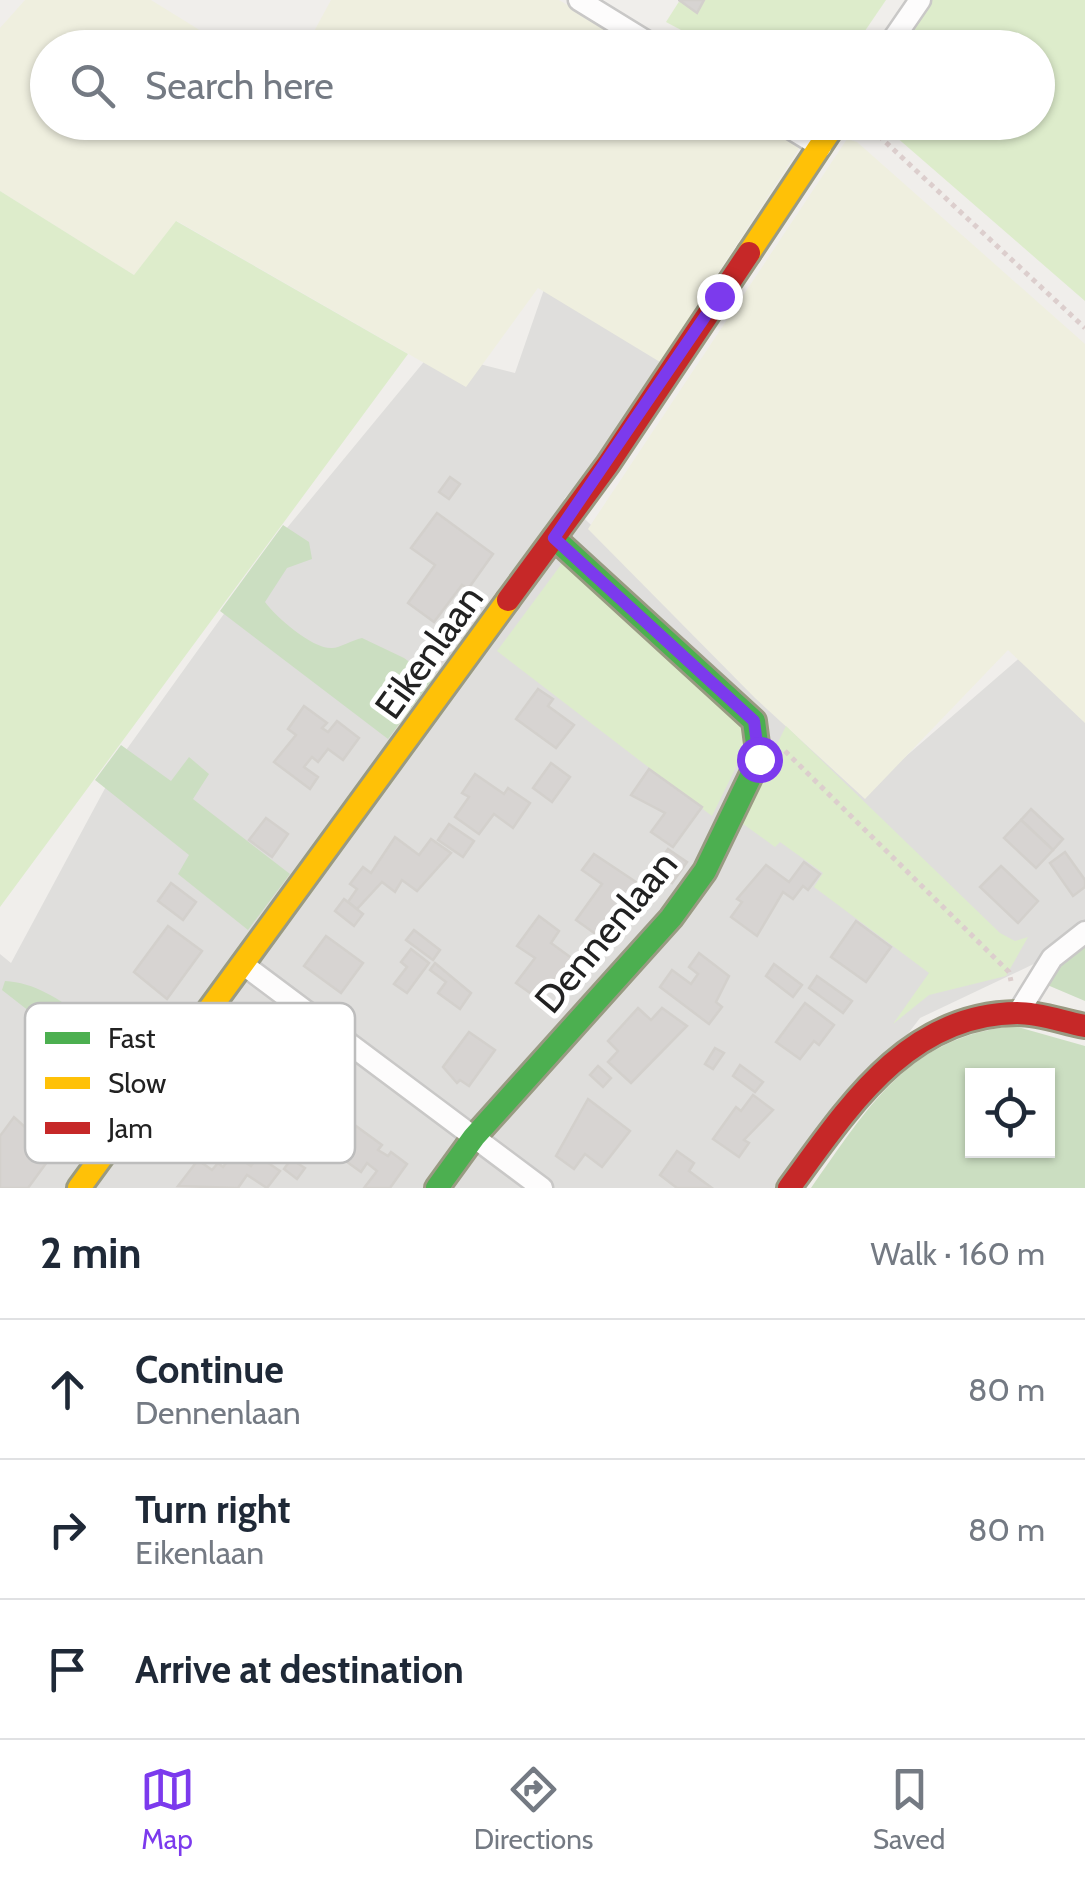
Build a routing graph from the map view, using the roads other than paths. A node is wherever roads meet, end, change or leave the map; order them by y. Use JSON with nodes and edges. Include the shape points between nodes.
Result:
{"nodes":[{"id":1,"x":579,"y":0,"type":"edge"},
{"id":2,"x":920,"y":0,"type":"edge"},
{"id":3,"x":628,"y":30,"type":"edge"},
{"id":4,"x":899,"y":30,"type":"edge"},
{"id":5,"x":808,"y":140,"type":"edge"},
{"id":6,"x":825,"y":140,"type":"edge"},
{"id":7,"x":820,"y":148,"type":"junction"},
{"id":8,"x":554,"y":538,"type":"junction"},
{"id":9,"x":1085,"y":932,"type":"edge"},
{"id":10,"x":244,"y":966,"type":"junction"},
{"id":11,"x":216,"y":1003,"type":"edge"},
{"id":12,"x":294,"y":1003,"type":"edge"},
{"id":13,"x":1018,"y":1013,"type":"junction"},
{"id":14,"x":1085,"y":1026,"type":"edge"},
{"id":15,"x":355,"y":1049,"type":"edge"},
{"id":16,"x":474,"y":1137,"type":"junction"},
{"id":17,"x":97,"y":1163,"type":"edge"},
{"id":18,"x":78,"y":1188,"type":"edge"},
{"id":19,"x":437,"y":1188,"type":"edge"},
{"id":20,"x":542,"y":1188,"type":"edge"},
{"id":21,"x":789,"y":1188,"type":"edge"}],
"edges":[{"from":1,"to":3,"type":"street"},
{"from":2,"to":4,"type":"street"},
{"from":5,"to":7,"type":"street"},
{"from":6,"to":7,"type":"street","name":"Eikenlaan"},
{"from":7,"to":8,"type":"street","name":"Eikenlaan"},
{"from":8,"to":10,"type":"street","name":"Eikenlaan"},
{"from":8,"to":16,"type":"street","name":"Dennenlaan","via":[[754,721],[759,759],[704,871],[671,918]]},
{"from":9,"to":13,"type":"street","via":[[1052,958]]},
{"from":10,"to":11,"type":"street","name":"Eikenlaan"},
{"from":10,"to":12,"type":"street"},
{"from":13,"to":14,"type":"street"},
{"from":13,"to":21,"type":"street","via":[[973,1018],[920,1041],[876,1071]]},
{"from":15,"to":16,"type":"street"},
{"from":16,"to":19,"type":"street","name":"Dennenlaan"},
{"from":16,"to":20,"type":"street"},
{"from":17,"to":18,"type":"street","name":"Eikenlaan"}]}
